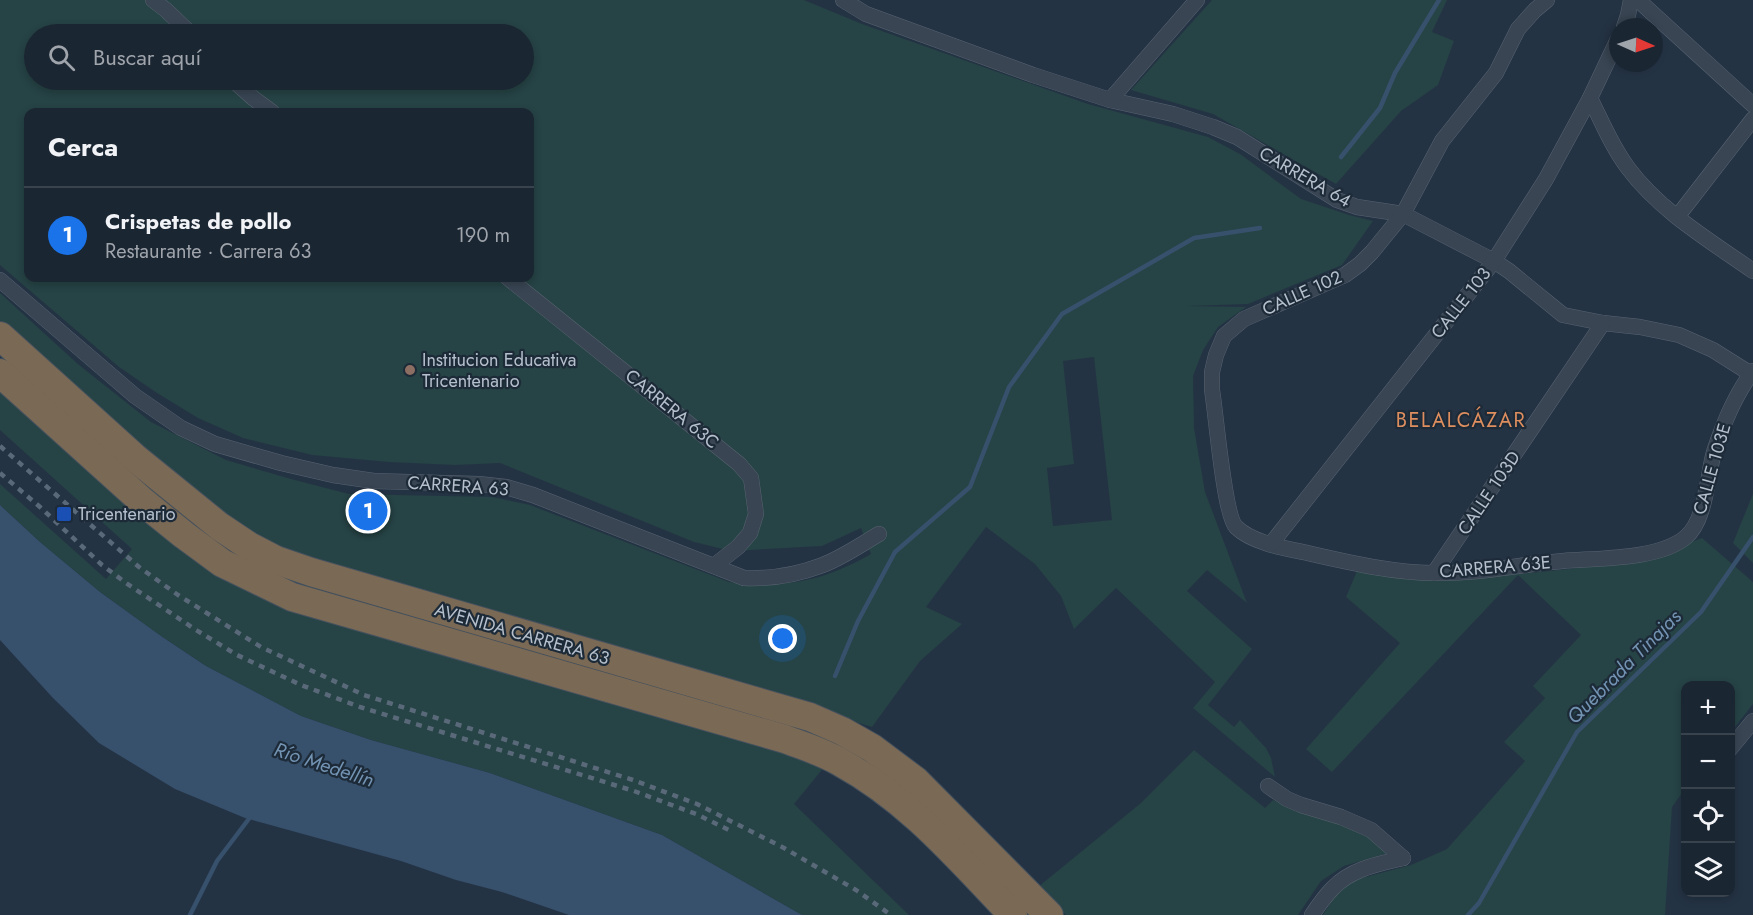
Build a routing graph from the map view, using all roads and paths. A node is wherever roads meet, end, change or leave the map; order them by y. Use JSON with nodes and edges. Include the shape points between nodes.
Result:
{"nodes":[{"id":1,"x":153,"y":0,"type":"edge"},
{"id":2,"x":843,"y":0,"type":"edge"},
{"id":3,"x":1197,"y":0,"type":"edge"},
{"id":4,"x":1547,"y":0,"type":"edge"},
{"id":5,"x":1631,"y":0,"type":"edge"},
{"id":6,"x":1638,"y":0,"type":"edge"},
{"id":7,"x":869,"y":7,"type":"edge"},
{"id":8,"x":1627,"y":18,"type":"edge"},
{"id":9,"x":181,"y":24,"type":"edge"},
{"id":10,"x":1609,"y":58,"type":"edge"},
{"id":11,"x":244,"y":90,"type":"edge"},
{"id":12,"x":1590,"y":98,"type":"junction"},
{"id":13,"x":1110,"y":99,"type":"junction"},
{"id":14,"x":1753,"y":105,"type":"edge"},
{"id":15,"x":267,"y":108,"type":"edge"},
{"id":16,"x":1753,"y":119,"type":"edge"},
{"id":17,"x":1403,"y":214,"type":"junction"},
{"id":18,"x":1677,"y":217,"type":"junction"},
{"id":19,"x":1494,"y":261,"type":"junction"},
{"id":20,"x":1753,"y":272,"type":"edge"},
{"id":21,"x":0,"y":280,"type":"edge"},
{"id":22,"x":513,"y":282,"type":"edge"},
{"id":23,"x":1603,"y":323,"type":"junction"},
{"id":24,"x":0,"y":336,"type":"edge"},
{"id":25,"x":1752,"y":372,"type":"edge"},
{"id":26,"x":0,"y":373,"type":"edge"},
{"id":27,"x":1234,"y":525,"type":"joint"},
{"id":28,"x":879,"y":534,"type":"dead end"},
{"id":29,"x":1688,"y":536,"type":"joint"},
{"id":30,"x":1271,"y":544,"type":"junction"},
{"id":31,"x":715,"y":565,"type":"junction"},
{"id":32,"x":1434,"y":573,"type":"junction"},
{"id":33,"x":1753,"y":721,"type":"edge"},
{"id":34,"x":1735,"y":744,"type":"edge"},
{"id":35,"x":1268,"y":786,"type":"dead end"},
{"id":36,"x":1013,"y":915,"type":"edge"},
{"id":37,"x":1049,"y":915,"type":"edge"},
{"id":38,"x":1312,"y":915,"type":"edge"}],
"edges":[{"from":1,"to":9,"type":"street"},
{"from":2,"to":7,"type":"street","name":"CARRERA 64"},
{"from":3,"to":13,"type":"street"},
{"from":4,"to":17,"type":"street","name":"CALLE 102","via":[[1518,29],[1496,73],[1442,141]]},
{"from":5,"to":8,"type":"street"},
{"from":6,"to":14,"type":"street"},
{"from":7,"to":13,"type":"street","name":"CARRERA 64","via":[[1033,75]]},
{"from":10,"to":12,"type":"street","name":"CALLE 103"},
{"from":11,"to":15,"type":"street"},
{"from":12,"to":18,"type":"street","via":[[1617,153],[1641,184]]},
{"from":12,"to":19,"type":"street","name":"CALLE 103","via":[[1546,179]]},
{"from":13,"to":17,"type":"street","name":"CARRERA 64","via":[[1213,127],[1237,137],[1337,200]]},
{"from":16,"to":18,"type":"street"},
{"from":17,"to":19,"type":"street","name":"CARRERA 64"},
{"from":17,"to":27,"type":"street","name":"CALLE 102","via":[[1372,252],[1345,275],[1244,319],[1224,336],[1212,372],[1212,390],[1227,503]]},
{"from":18,"to":20,"type":"street"},
{"from":19,"to":23,"type":"street","name":"CARRERA 64","via":[[1563,315]]},
{"from":19,"to":30,"type":"street","name":"CALLE 103"},
{"from":21,"to":31,"type":"street","name":"CARRERA 63","via":[[135,396],[181,429],[215,444],[333,475],[374,481],[506,487]]},
{"from":22,"to":31,"type":"street","name":"CARRERA 63C","via":[[740,464],[751,478],[756,514],[750,533]]},
{"from":23,"to":25,"type":"street","name":"CARRERA 64","via":[[1678,335]]},
{"from":23,"to":32,"type":"street","name":"CALLE 103D"},
{"from":24,"to":37,"type":"highway","name":"AVENIDA CARRERA 63","via":[[164,482],[249,546],[276,560],[353,585],[800,714],[842,731],[916,781]]},
{"from":25,"to":29,"type":"street","name":"CALLE 103E","via":[[1725,421],[1702,506]]},
{"from":26,"to":36,"type":"highway","name":"AVENIDA CARRERA 63","via":[[142,501],[222,563],[292,597],[819,752],[867,778],[905,805]]},
{"from":27,"to":30,"type":"street","name":"CARRERA 63E","via":[[1242,533]]},
{"from":28,"to":31,"type":"street","name":"CARRERA 63","via":[[821,566],[796,573],[744,578]]},
{"from":29,"to":32,"type":"street","name":"CARRERA 63E","via":[[1678,543],[1634,556]]},
{"from":30,"to":32,"type":"street","name":"CARRERA 63E","via":[[1360,565]]},
{"from":33,"to":34,"type":"street"},
{"from":35,"to":38,"type":"street","via":[[1300,806],[1371,830],[1403,858],[1359,870],[1342,880]]}]}
